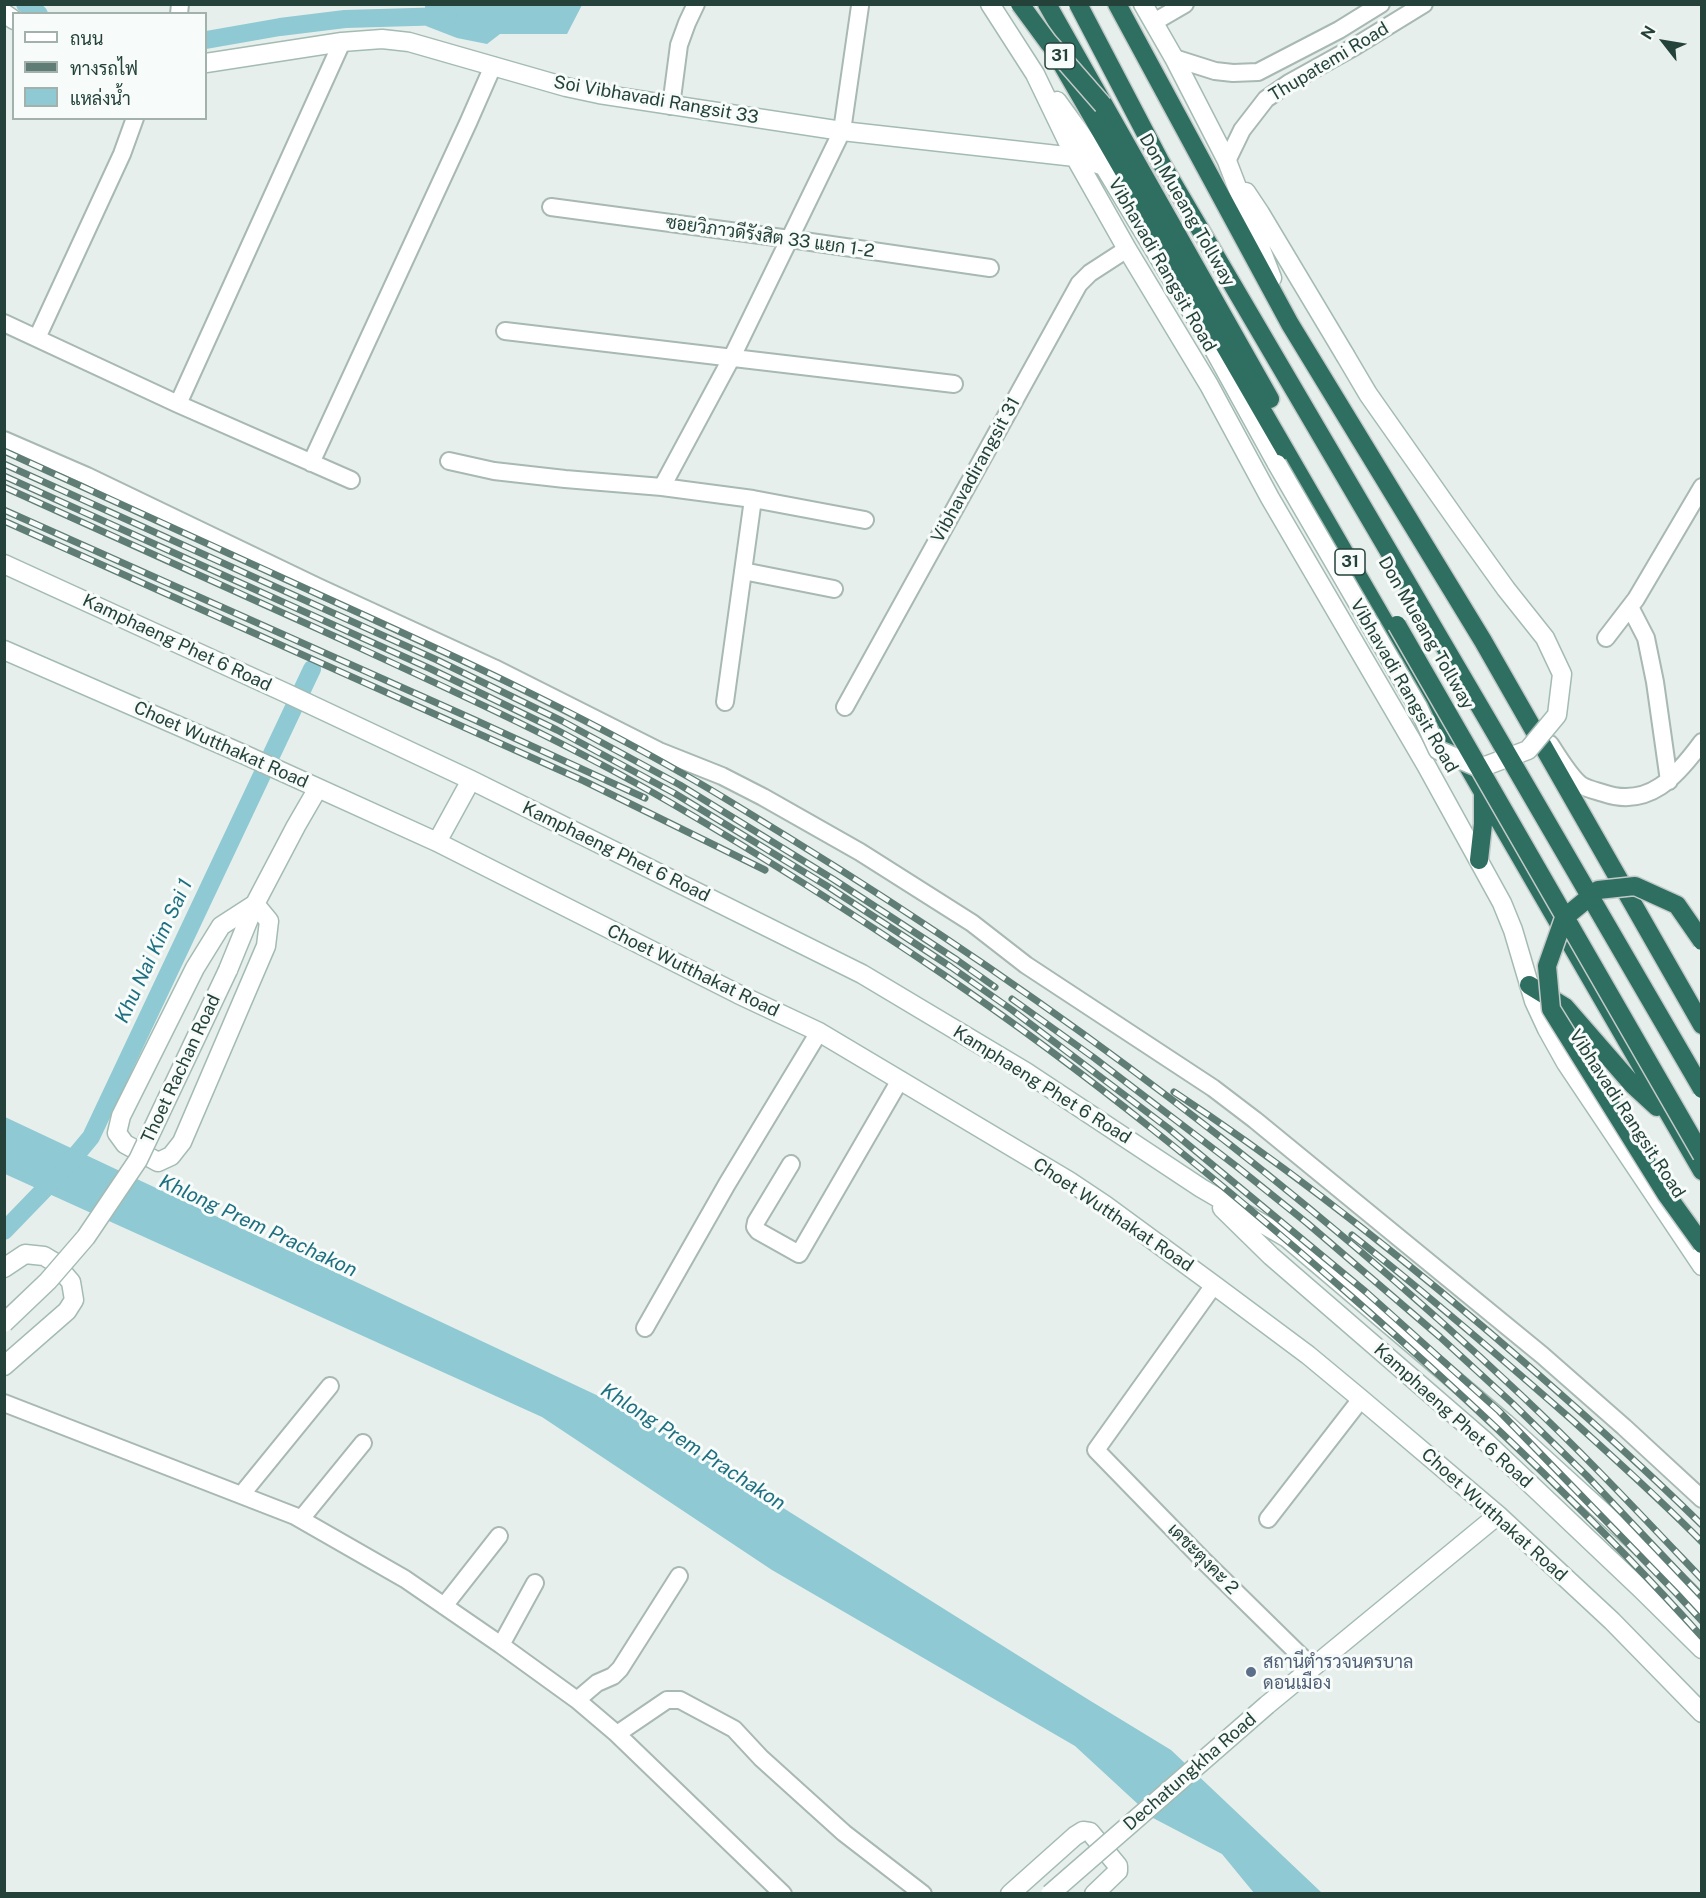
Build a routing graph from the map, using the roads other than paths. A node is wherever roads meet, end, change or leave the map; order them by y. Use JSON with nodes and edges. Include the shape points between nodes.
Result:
{"nodes":[{"id":1,"x":696,"y":4,"type":"edge"},
{"id":2,"x":990,"y":4,"type":"edge"},
{"id":3,"x":1020,"y":4,"type":"edge"},
{"id":4,"x":1028,"y":4,"type":"edge"},
{"id":5,"x":1047,"y":4,"type":"edge"},
{"id":6,"x":1078,"y":4,"type":"edge"},
{"id":7,"x":1117,"y":4,"type":"edge"},
{"id":8,"x":1143,"y":4,"type":"edge"},
{"id":9,"x":1381,"y":4,"type":"edge"},
{"id":10,"x":1424,"y":4,"type":"edge"},
{"id":11,"x":858,"y":5,"type":"edge"},
{"id":12,"x":1178,"y":6,"type":"edge"},
{"id":13,"x":1154,"y":22,"type":"junction"},
{"id":14,"x":342,"y":42,"type":"junction"},
{"id":15,"x":1174,"y":58,"type":"junction"},
{"id":16,"x":207,"y":63,"type":"edge"},
{"id":17,"x":493,"y":66,"type":"junction"},
{"id":18,"x":1035,"y":74,"type":"junction"},
{"id":19,"x":1103,"y":105,"type":"junction"},
{"id":20,"x":671,"y":106,"type":"junction"},
{"id":21,"x":134,"y":120,"type":"edge"},
{"id":22,"x":842,"y":131,"type":"junction"},
{"id":23,"x":1075,"y":158,"type":"junction"},
{"id":24,"x":1104,"y":166,"type":"junction"},
{"id":25,"x":1230,"y":169,"type":"junction"},
{"id":26,"x":551,"y":207,"type":"dead end"},
{"id":27,"x":790,"y":239,"type":"junction"},
{"id":28,"x":1127,"y":249,"type":"junction"},
{"id":29,"x":990,"y":268,"type":"dead end"},
{"id":30,"x":4,"y":323,"type":"edge"},
{"id":31,"x":1290,"y":324,"type":"junction"},
{"id":32,"x":505,"y":331,"type":"dead end"},
{"id":33,"x":37,"y":338,"type":"junction"},
{"id":34,"x":732,"y":357,"type":"junction"},
{"id":35,"x":954,"y":384,"type":"dead end"},
{"id":36,"x":178,"y":404,"type":"junction"},
{"id":37,"x":4,"y":440,"type":"edge"},
{"id":38,"x":449,"y":461,"type":"dead end"},
{"id":39,"x":311,"y":463,"type":"junction"},
{"id":40,"x":351,"y":480,"type":"dead end"},
{"id":41,"x":662,"y":487,"type":"junction"},
{"id":42,"x":1701,"y":488,"type":"edge"},
{"id":43,"x":753,"y":499,"type":"junction"},
{"id":44,"x":865,"y":519,"type":"dead end"},
{"id":45,"x":4,"y":564,"type":"edge"},
{"id":46,"x":743,"y":572,"type":"junction"},
{"id":47,"x":834,"y":589,"type":"dead end"},
{"id":48,"x":1630,"y":607,"type":"junction"},
{"id":49,"x":1606,"y":638,"type":"dead end"},
{"id":50,"x":1483,"y":640,"type":"junction"},
{"id":51,"x":4,"y":650,"type":"edge"},
{"id":52,"x":725,"y":702,"type":"dead end"},
{"id":53,"x":845,"y":707,"type":"dead end"},
{"id":54,"x":1701,"y":742,"type":"edge"},
{"id":55,"x":471,"y":780,"type":"junction"},
{"id":56,"x":1669,"y":781,"type":"junction"},
{"id":57,"x":318,"y":788,"type":"junction"},
{"id":58,"x":1483,"y":794,"type":"junction"},
{"id":59,"x":437,"y":842,"type":"junction"},
{"id":60,"x":1479,"y":860,"type":"junction"},
{"id":61,"x":255,"y":904,"type":"junction"},
{"id":62,"x":1701,"y":941,"type":"edge"},
{"id":63,"x":1529,"y":985,"type":"junction"},
{"id":64,"x":1701,"y":1025,"type":"edge"},
{"id":65,"x":819,"y":1032,"type":"junction"},
{"id":66,"x":900,"y":1080,"type":"junction"},
{"id":67,"x":1701,"y":1089,"type":"edge"},
{"id":68,"x":1671,"y":1120,"type":"junction"},
{"id":69,"x":1701,"y":1155,"type":"edge"},
{"id":70,"x":791,"y":1164,"type":"dead end"},
{"id":71,"x":1701,"y":1171,"type":"edge"},
{"id":72,"x":1201,"y":1188,"type":"junction"},
{"id":73,"x":1701,"y":1244,"type":"edge"},
{"id":74,"x":1701,"y":1266,"type":"edge"},
{"id":75,"x":4,"y":1268,"type":"edge"},
{"id":76,"x":1214,"y":1285,"type":"junction"},
{"id":77,"x":4,"y":1323,"type":"edge"},
{"id":78,"x":645,"y":1328,"type":"dead end"},
{"id":79,"x":4,"y":1366,"type":"edge"},
{"id":80,"x":330,"y":1386,"type":"dead end"},
{"id":81,"x":1361,"y":1399,"type":"junction"},
{"id":82,"x":4,"y":1403,"type":"edge"},
{"id":83,"x":363,"y":1443,"type":"dead end"},
{"id":84,"x":242,"y":1494,"type":"junction"},
{"id":85,"x":1701,"y":1499,"type":"edge"},
{"id":86,"x":1498,"y":1515,"type":"junction"},
{"id":87,"x":301,"y":1519,"type":"junction"},
{"id":88,"x":1268,"y":1519,"type":"dead end"},
{"id":89,"x":499,"y":1536,"type":"dead end"},
{"id":90,"x":679,"y":1576,"type":"dead end"},
{"id":91,"x":536,"y":1583,"type":"dead end"},
{"id":92,"x":1701,"y":1605,"type":"edge"},
{"id":93,"x":444,"y":1606,"type":"junction"},
{"id":94,"x":501,"y":1645,"type":"junction"},
{"id":95,"x":1701,"y":1648,"type":"edge"},
{"id":96,"x":1312,"y":1667,"type":"junction"},
{"id":97,"x":577,"y":1700,"type":"junction"},
{"id":98,"x":1701,"y":1713,"type":"edge"},
{"id":99,"x":617,"y":1734,"type":"junction"},
{"id":100,"x":783,"y":1893,"type":"edge"},
{"id":101,"x":923,"y":1893,"type":"edge"},
{"id":102,"x":1010,"y":1893,"type":"edge"},
{"id":103,"x":1050,"y":1893,"type":"edge"},
{"id":104,"x":1094,"y":1893,"type":"edge"}],
"edges":[{"from":1,"to":20,"type":"street","via":[[679,45]]},
{"from":2,"to":18,"type":"main road","name":"Vibhavadi Rangsit Road","number":"31"},
{"from":3,"to":19,"type":"highway","number":"31","bridge":true},
{"from":4,"to":58,"type":"highway","name":"Vibhavadi Rangsit Road","number":"31"},
{"from":5,"to":19,"type":"highway","name":"Don Mueang Tollway","number":"31","bridge":true},
{"from":6,"to":67,"type":"highway","name":"Don Mueang Tollway","number":"31","bridge":true,"via":[[1160,161]]},
{"from":7,"to":31,"type":"highway"},
{"from":8,"to":13,"type":"main road"},
{"from":9,"to":15,"type":"street","name":"Thupatemi Road","via":[[1258,72],[1215,71]]},
{"from":10,"to":25,"type":"street","name":"Thupatemi Road","via":[[1266,99],[1242,130]]},
{"from":11,"to":22,"type":"street"},
{"from":12,"to":13,"type":"street"},
{"from":13,"to":15,"type":"main road"},
{"from":14,"to":16,"type":"main road","name":"Soi Vibhavadi Rangsit 33"},
{"from":14,"to":17,"type":"main road","name":"Soi Vibhavadi Rangsit 33","via":[[409,42]]},
{"from":14,"to":36,"type":"street"},
{"from":15,"to":25,"type":"main road"},
{"from":17,"to":20,"type":"main road","name":"Soi Vibhavadi Rangsit 33","via":[[566,87]]},
{"from":17,"to":39,"type":"street"},
{"from":18,"to":23,"type":"main road","name":"Vibhavadi Rangsit Road","number":"31"},
{"from":18,"to":24,"type":"main road"},
{"from":19,"to":69,"type":"highway","name":"Don Mueang Tollway","number":"31","bridge":true},
{"from":20,"to":22,"type":"main road","name":"Soi Vibhavadi Rangsit 33"},
{"from":21,"to":33,"type":"street"},
{"from":22,"to":23,"type":"main road","name":"Soi Vibhavadi Rangsit 33"},
{"from":22,"to":27,"type":"street"},
{"from":23,"to":24,"type":"main road","name":"Soi Vibhavadi Rangsit 33"},
{"from":23,"to":28,"type":"main road","name":"Vibhavadi Rangsit Road","number":"31"},
{"from":24,"to":25,"type":"main road","bridge":true,"via":[[1208,339],[1418,707],[1438,750],[1480,768],[1528,750],[1557,715],[1562,674],[1545,638],[1368,394]]},
{"from":25,"to":31,"type":"main road"},
{"from":26,"to":27,"type":"street","name":"ซอยวิภาวดีรังสิต 33 แยก 1-2"},
{"from":27,"to":29,"type":"street","name":"ซอยวิภาวดีรังสิต 33 แยก 1-2"},
{"from":27,"to":34,"type":"street"},
{"from":28,"to":53,"type":"street","name":"Vibhavadirangsit 31","via":[[1079,284]]},
{"from":28,"to":60,"type":"main road","name":"Vibhavadi Rangsit Road","number":"31"},
{"from":30,"to":33,"type":"street"},
{"from":31,"to":50,"type":"highway"},
{"from":32,"to":34,"type":"street"},
{"from":33,"to":36,"type":"street"},
{"from":34,"to":35,"type":"street"},
{"from":34,"to":41,"type":"street"},
{"from":36,"to":39,"type":"street"},
{"from":37,"to":85,"type":"street","via":[[494,668],[659,751],[722,777],[860,852],[972,924],[1026,965],[1256,1120],[1542,1354]]},
{"from":38,"to":41,"type":"street","via":[[494,471]]},
{"from":39,"to":40,"type":"street"},
{"from":41,"to":43,"type":"street"},
{"from":42,"to":48,"type":"street"},
{"from":43,"to":44,"type":"street"},
{"from":43,"to":46,"type":"street"},
{"from":45,"to":55,"type":"main road","name":"Kamphaeng Phet 6 Road"},
{"from":46,"to":47,"type":"street"},
{"from":46,"to":52,"type":"street"},
{"from":48,"to":49,"type":"street"},
{"from":48,"to":56,"type":"street","via":[[1646,638]]},
{"from":50,"to":56,"type":"street","via":[[1582,786],[1614,797],[1638,797]]},
{"from":50,"to":64,"type":"highway"},
{"from":51,"to":57,"type":"main road","name":"Choet Wutthakat Road"},
{"from":54,"to":56,"type":"street"},
{"from":55,"to":59,"type":"main road"},
{"from":55,"to":72,"type":"main road","name":"Kamphaeng Phet 6 Road","via":[[862,974],[1026,1072]]},
{"from":57,"to":59,"type":"main road","name":"Choet Wutthakat Road"},
{"from":57,"to":61,"type":"main road","name":"Thoet Rachan Road"},
{"from":58,"to":60,"type":"highway"},
{"from":58,"to":68,"type":"highway","name":"Vibhavadi Rangsit Road","number":"31"},
{"from":59,"to":65,"type":"main road","name":"Choet Wutthakat Road"},
{"from":60,"to":63,"type":"main road","name":"Vibhavadi Rangsit Road","number":"31","via":[[1502,903]]},
{"from":61,"to":61,"type":"main road","via":[[269,921],[266,946],[182,1143],[171,1156],[158,1162],[125,1144],[117,1133],[122,1116],[195,968],[221,926]]},
{"from":61,"to":77,"type":"main road","name":"Thoet Rachan Road","bridge":true,"via":[[138,1160],[86,1237]]},
{"from":62,"to":73,"type":"highway","bridge":true,"via":[[1677,905],[1635,886],[1598,890],[1564,918],[1547,966],[1551,1009]]},
{"from":63,"to":68,"type":"highway","via":[[1565,1007],[1633,1085]]},
{"from":63,"to":74,"type":"main road","name":"Vibhavadi Rangsit Road","number":"31","via":[[1566,1063]]},
{"from":65,"to":66,"type":"main road","name":"Choet Wutthakat Road"},
{"from":65,"to":78,"type":"street"},
{"from":66,"to":70,"type":"street","via":[[799,1254],[755,1227]]},
{"from":66,"to":76,"type":"main road","name":"Choet Wutthakat Road","via":[[1105,1205]]},
{"from":68,"to":71,"type":"highway","name":"Vibhavadi Rangsit Road","number":"31"},
{"from":72,"to":92,"type":"main road","name":"Kamphaeng Phet 6 Road","via":[[1287,1238],[1505,1424]]},
{"from":72,"to":95,"type":"main road","name":"Kamphaeng Phet 6 Road","via":[[1271,1256],[1486,1442]]},
{"from":75,"to":79,"type":"main road","via":[[25,1254],[44,1256],[71,1282],[74,1300],[68,1311]]},
{"from":76,"to":81,"type":"main road","name":"Choet Wutthakat Road"},
{"from":76,"to":96,"type":"street","name":"เดชะตุงคะ 2","via":[[1096,1450]]},
{"from":80,"to":84,"type":"street"},
{"from":81,"to":86,"type":"main road","name":"Choet Wutthakat Road"},
{"from":81,"to":88,"type":"street"},
{"from":82,"to":84,"type":"street"},
{"from":83,"to":87,"type":"street"},
{"from":84,"to":87,"type":"street"},
{"from":86,"to":96,"type":"main road","name":"Dechatungkha Road"},
{"from":86,"to":98,"type":"main road","name":"Choet Wutthakat Road","via":[[1612,1620]]},
{"from":87,"to":93,"type":"street"},
{"from":89,"to":93,"type":"street"},
{"from":90,"to":97,"type":"street","via":[[620,1669]]},
{"from":91,"to":94,"type":"street"},
{"from":93,"to":94,"type":"street"},
{"from":94,"to":97,"type":"street"},
{"from":96,"to":103,"type":"main road","name":"Dechatungkha Road","bridge":true},
{"from":97,"to":99,"type":"street"},
{"from":99,"to":100,"type":"street"},
{"from":99,"to":101,"type":"street","via":[[667,1700],[680,1700],[734,1729],[844,1833]]},
{"from":102,"to":104,"type":"main road","via":[[1083,1831],[1090,1832],[1118,1866],[1114,1877]]}]}
